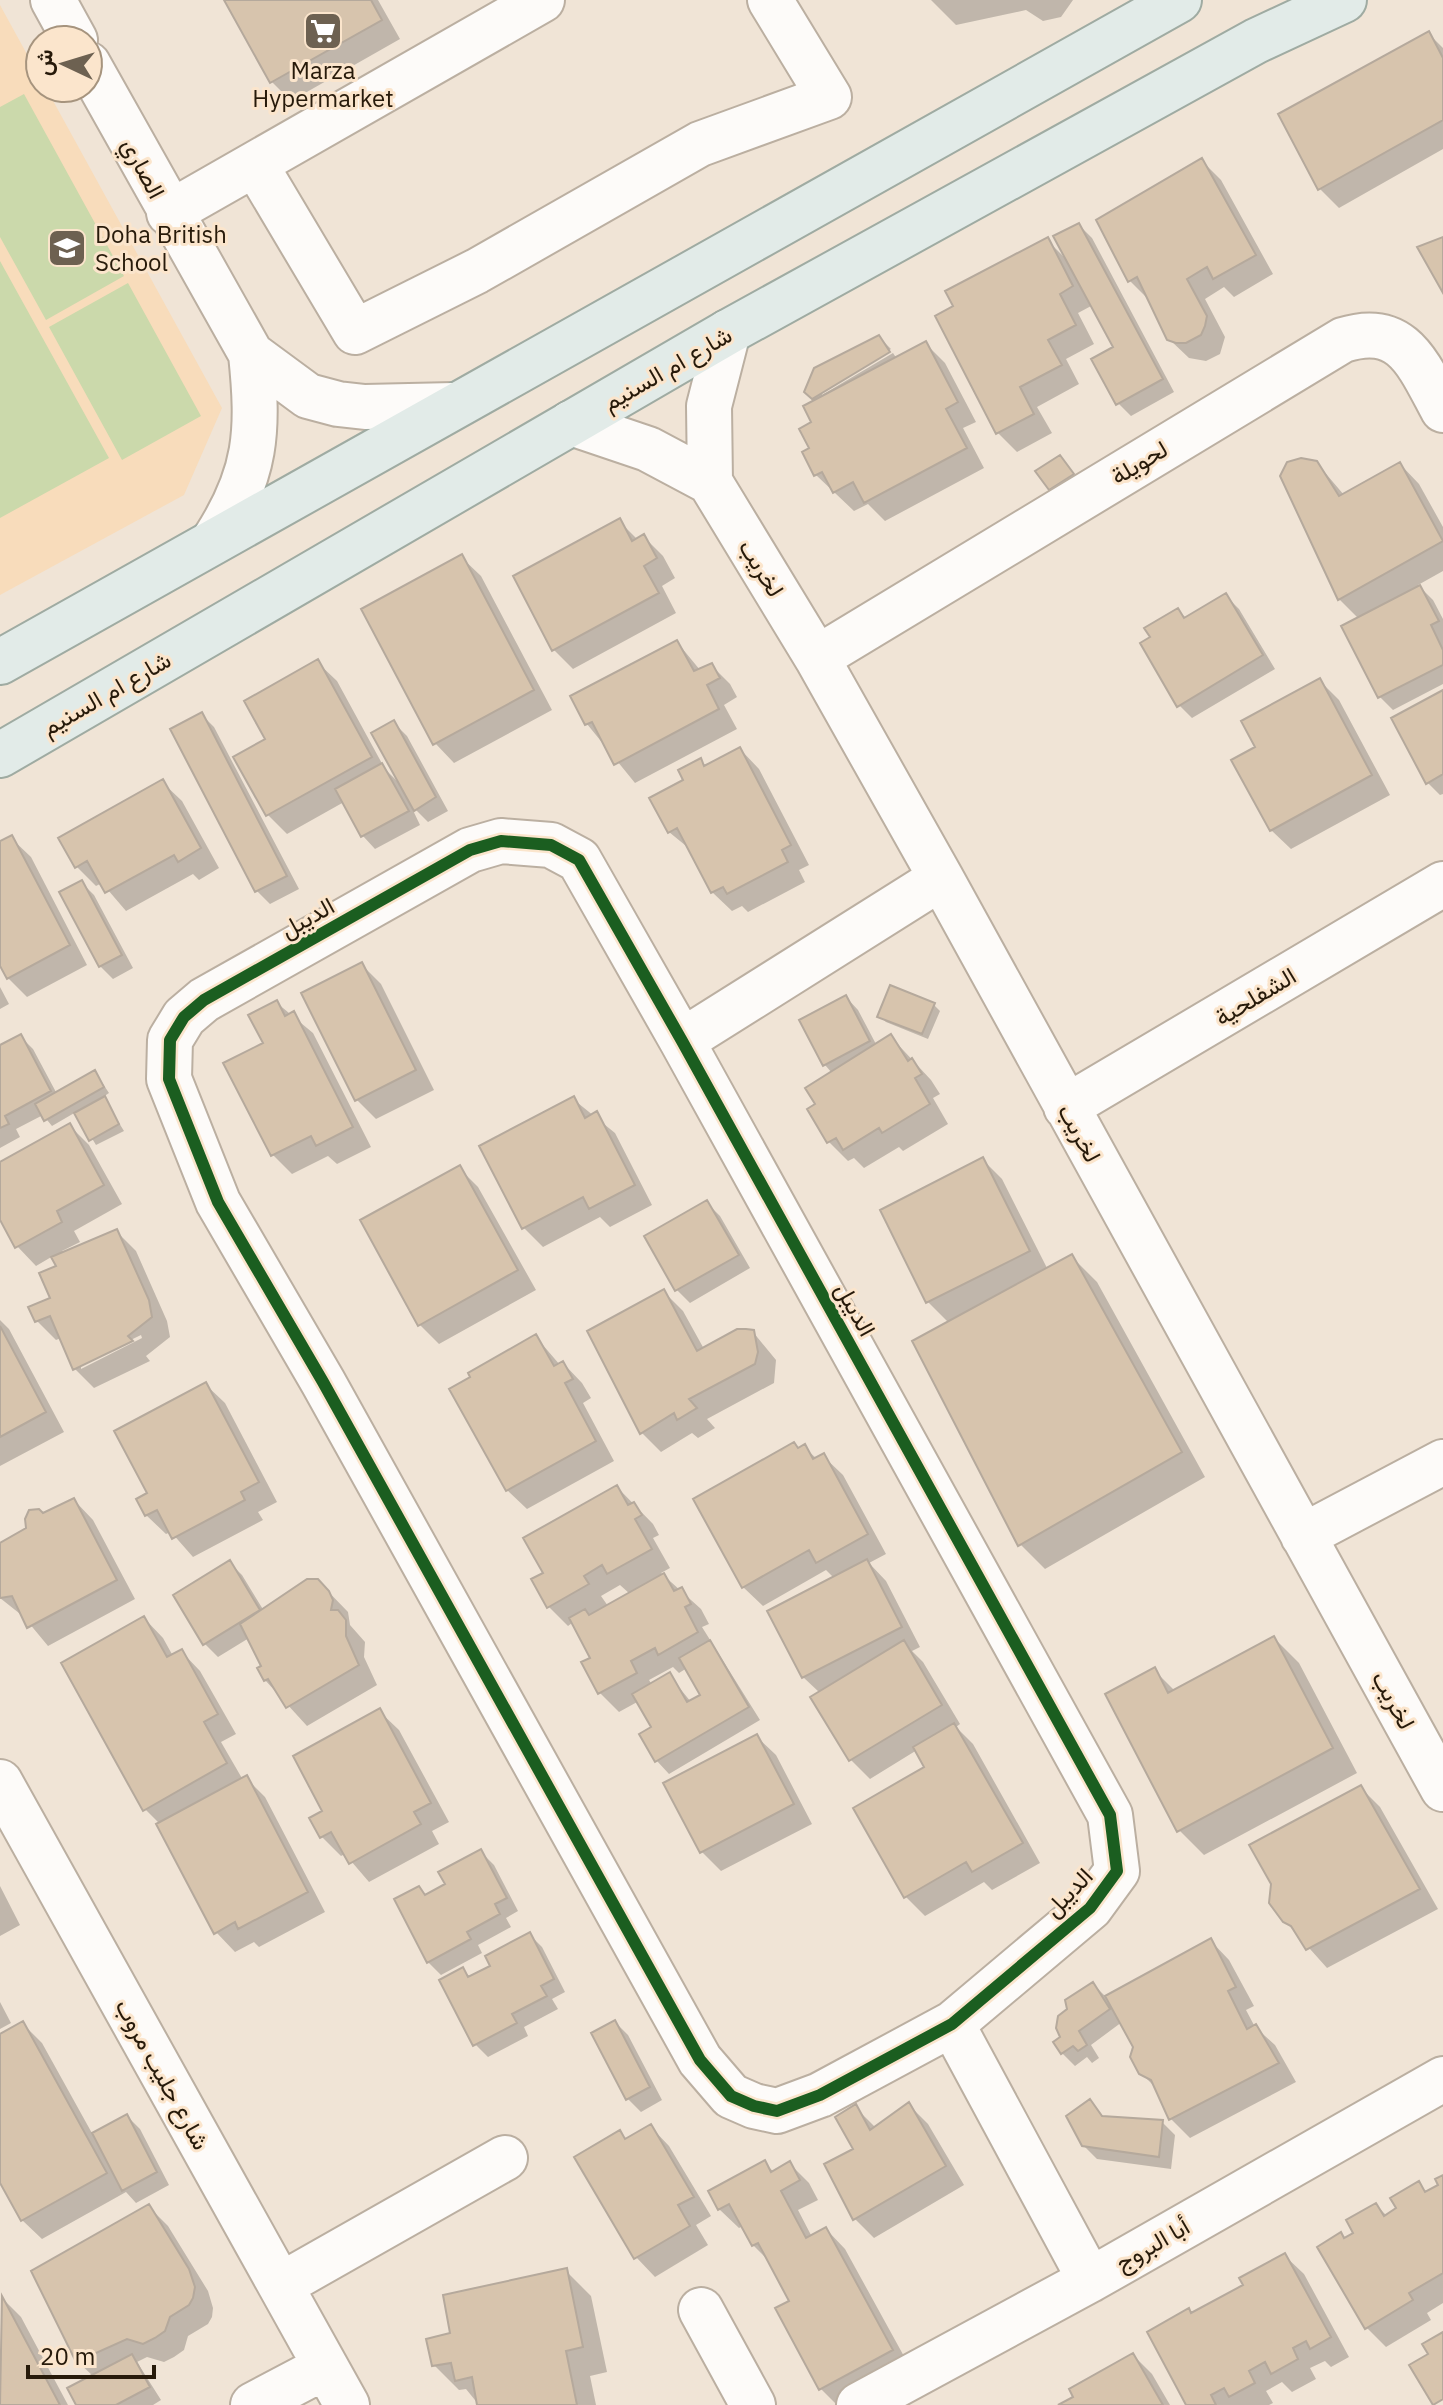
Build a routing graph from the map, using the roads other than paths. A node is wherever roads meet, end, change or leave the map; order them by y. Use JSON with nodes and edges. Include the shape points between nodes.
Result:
{"nodes":[{"id":1,"x":53,"y":0,"type":"edge"},
{"id":2,"x":542,"y":0,"type":"edge"},
{"id":3,"x":770,"y":0,"type":"edge"},
{"id":4,"x":1179,"y":0,"type":"edge"},
{"id":5,"x":1344,"y":0,"type":"edge"},
{"id":6,"x":66,"y":24,"type":"edge"},
{"id":7,"x":104,"y":93,"type":"edge"},
{"id":8,"x":255,"y":164,"type":"junction"},
{"id":9,"x":169,"y":213,"type":"junction"},
{"id":10,"x":728,"y":332,"type":"junction"},
{"id":11,"x":251,"y":354,"type":"junction"},
{"id":12,"x":454,"y":405,"type":"junction"},
{"id":13,"x":1443,"y":410,"type":"edge"},
{"id":14,"x":571,"y":423,"type":"junction"},
{"id":15,"x":710,"y":482,"type":"junction"},
{"id":16,"x":214,"y":540,"type":"junction"},
{"id":17,"x":817,"y":658,"type":"junction"},
{"id":18,"x":0,"y":662,"type":"edge"},
{"id":19,"x":0,"y":755,"type":"edge"},
{"id":20,"x":941,"y":878,"type":"junction"},
{"id":21,"x":1443,"y":884,"type":"edge"},
{"id":22,"x":682,"y":1041,"type":"junction"},
{"id":23,"x":1066,"y":1107,"type":"junction"},
{"id":24,"x":1443,"y":1462,"type":"edge"},
{"id":25,"x":1303,"y":1536,"type":"junction"},
{"id":26,"x":0,"y":1782,"type":"edge"},
{"id":27,"x":1443,"y":1789,"type":"edge"},
{"id":28,"x":952,"y":2024,"type":"junction"},
{"id":29,"x":1443,"y":2079,"type":"edge"},
{"id":30,"x":505,"y":2158,"type":"dead end"},
{"id":31,"x":1090,"y":2280,"type":"junction"},
{"id":32,"x":281,"y":2285,"type":"junction"},
{"id":33,"x":701,"y":2310,"type":"dead end"},
{"id":34,"x":325,"y":2367,"type":"junction"},
{"id":35,"x":253,"y":2405,"type":"edge"},
{"id":36,"x":347,"y":2405,"type":"edge"},
{"id":37,"x":753,"y":2405,"type":"edge"},
{"id":38,"x":859,"y":2405,"type":"edge"}],
"edges":[{"from":1,"to":6,"type":"street"},
{"from":2,"to":8,"type":"street"},
{"from":3,"to":8,"type":"street","via":[[829,97],[700,144],[477,271],[355,332]]},
{"from":4,"to":12,"type":"main road"},
{"from":5,"to":10,"type":"main road","name":"شارع ام السنيم","via":[[1256,41]]},
{"from":7,"to":9,"type":"street","name":"الصاري"},
{"from":8,"to":9,"type":"street"},
{"from":9,"to":11,"type":"street","name":"الصاري"},
{"from":10,"to":14,"type":"main road","name":"شارع ام السنيم"},
{"from":10,"to":15,"type":"street","via":[[709,406]]},
{"from":11,"to":12,"type":"street","name":"الصاري","via":[[308,396],[338,404]]},
{"from":11,"to":16,"type":"street","name":"الصاري","via":[[257,406],[252,455],[237,504]]},
{"from":12,"to":16,"type":"main road"},
{"from":13,"to":17,"type":"street","name":"لحويلة","via":[[1420,368],[1394,339],[1376,333],[1343,340]]},
{"from":14,"to":15,"type":"street","via":[[648,449]]},
{"from":14,"to":19,"type":"main road","name":"شارع ام السنيم"},
{"from":15,"to":17,"type":"street","name":"لخريب"},
{"from":16,"to":18,"type":"main road"},
{"from":17,"to":20,"type":"street","name":"لخريب"},
{"from":20,"to":22,"type":"street"},
{"from":20,"to":23,"type":"street","name":"لخريب"},
{"from":21,"to":23,"type":"street","name":"الشفلحية"},
{"from":22,"to":28,"type":"street","name":"الديبل","via":[[1110,1815],[1117,1871],[1090,1908]]},
{"from":22,"to":28,"type":"street","name":"الديبل","via":[[579,860],[551,845],[501,841],[470,850],[204,1000],[184,1017],[170,1040],[169,1079],[218,1202],[712,2078],[731,2096],[777,2111],[820,2095]]},
{"from":23,"to":25,"type":"street","name":"لخريب"},
{"from":24,"to":25,"type":"street"},
{"from":25,"to":27,"type":"street","name":"لخريب"},
{"from":26,"to":32,"type":"street","name":"شارع جليب مروب"},
{"from":28,"to":31,"type":"street"},
{"from":29,"to":31,"type":"street","name":"أبا البروج"},
{"from":30,"to":32,"type":"street"},
{"from":31,"to":38,"type":"street","name":"أبا البروج"},
{"from":32,"to":34,"type":"street","name":"شارع جليب مروب"},
{"from":33,"to":37,"type":"street"},
{"from":34,"to":35,"type":"street"},
{"from":34,"to":36,"type":"street","name":"شارع جليب مروب"}]}
